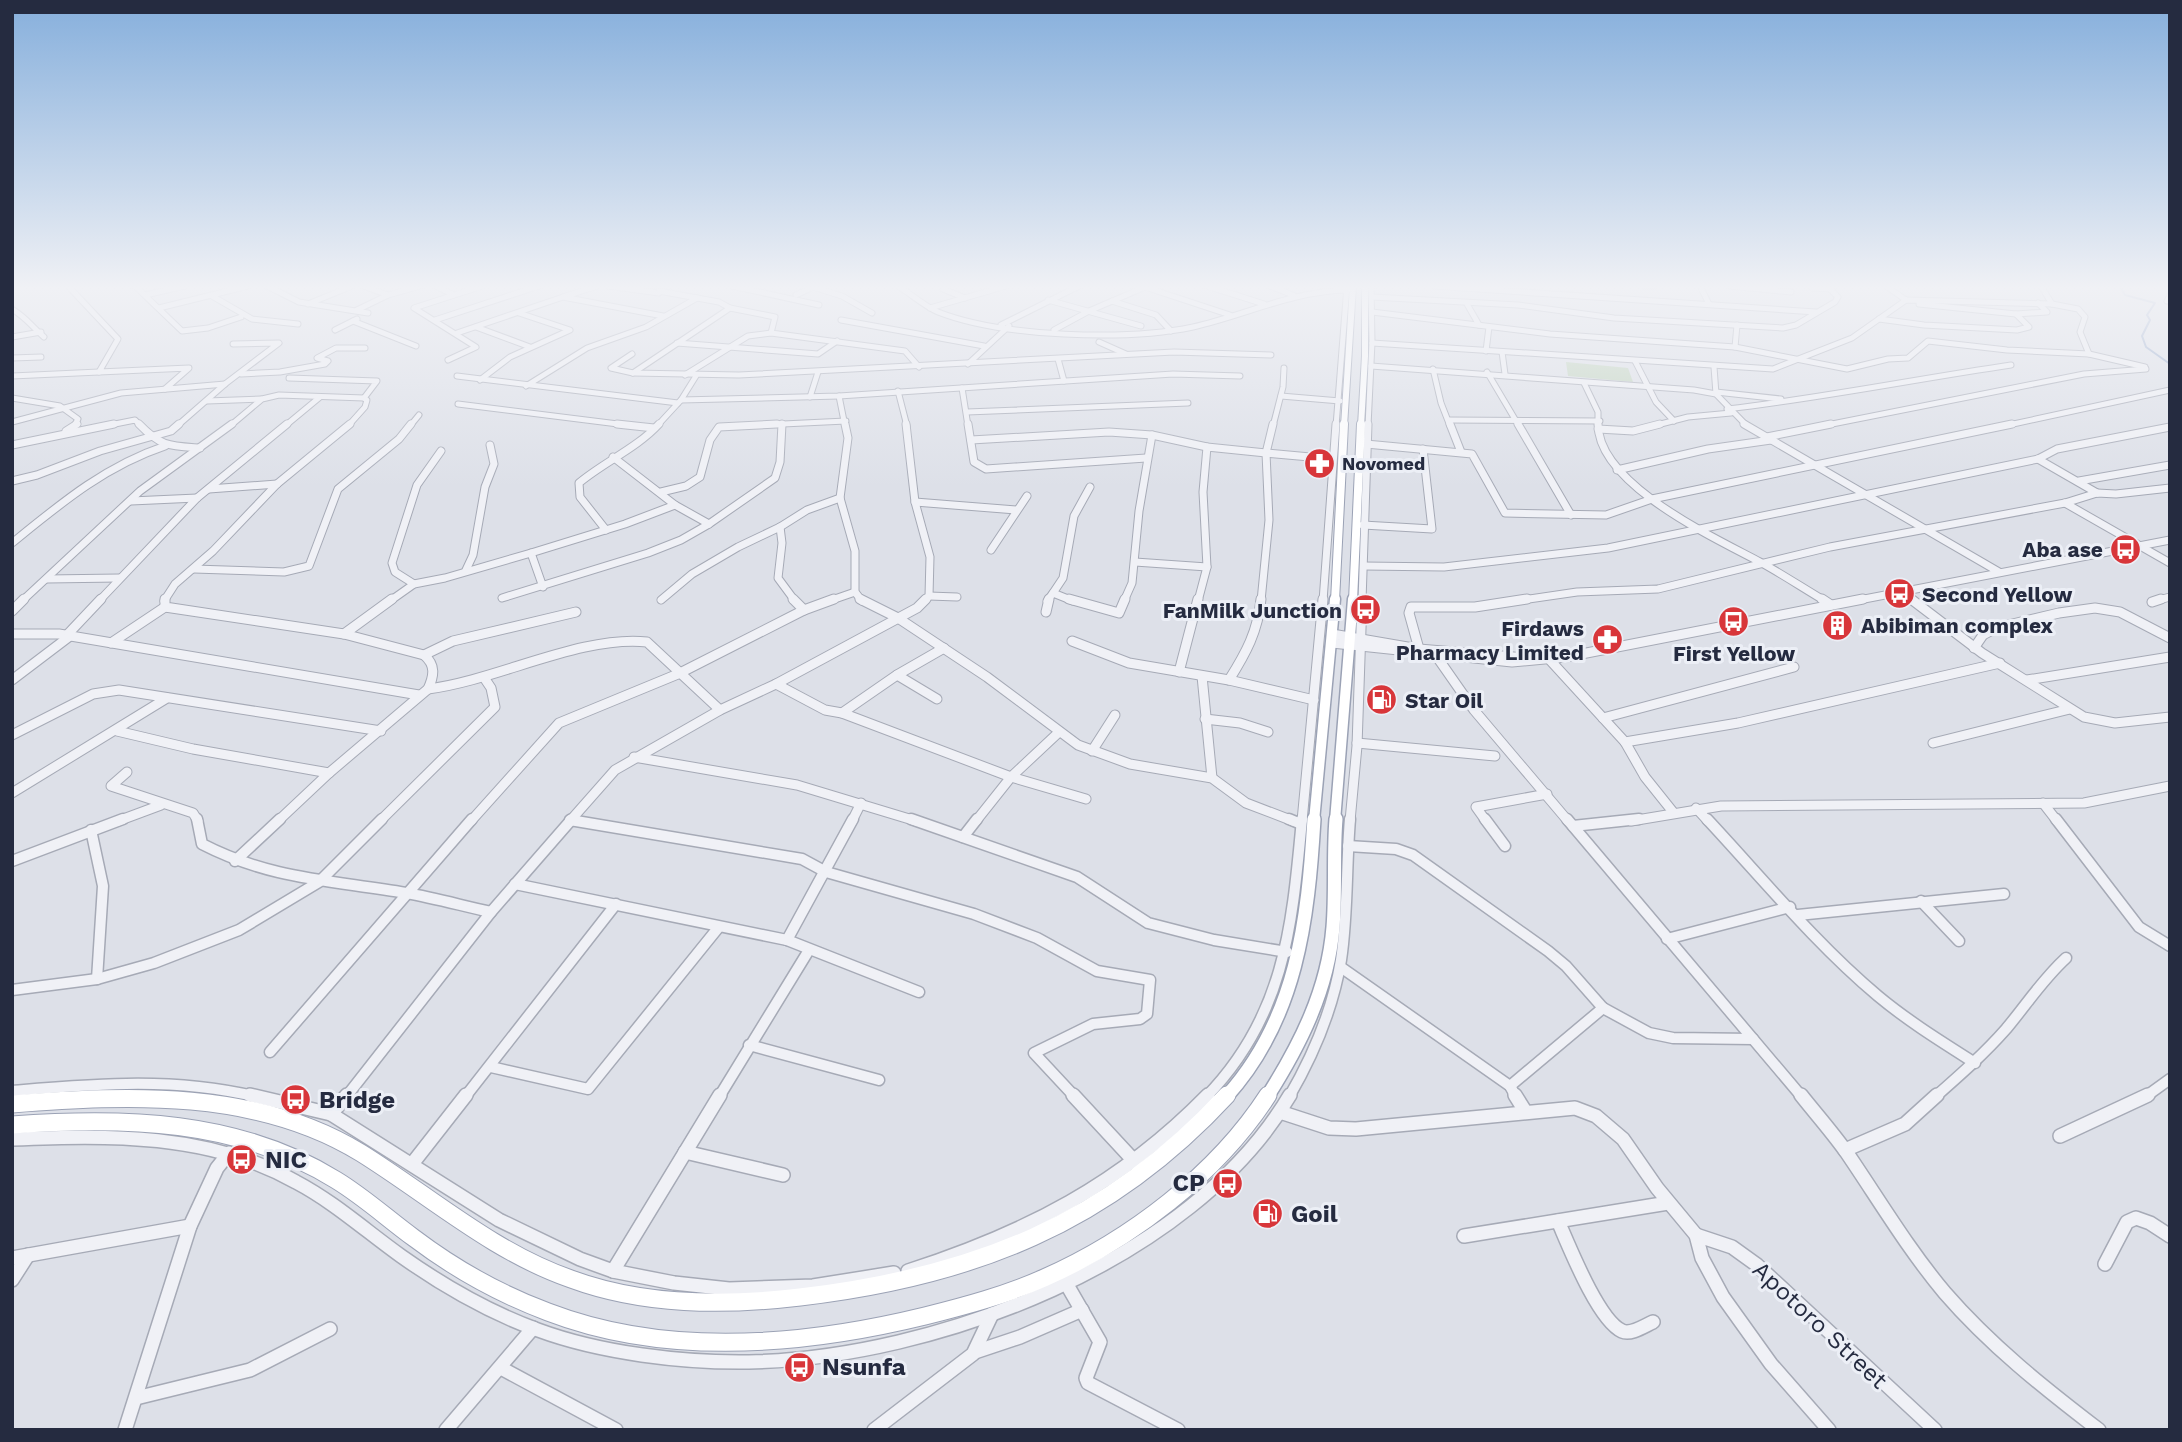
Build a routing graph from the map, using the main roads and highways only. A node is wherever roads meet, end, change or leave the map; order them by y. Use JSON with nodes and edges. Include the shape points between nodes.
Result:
{"nodes":[{"id":1,"x":1348,"y":353,"type":"edge"},
{"id":2,"x":1363,"y":353,"type":"edge"},
{"id":3,"x":1346,"y":419,"type":"junction"},
{"id":4,"x":1361,"y":422,"type":"junction"},
{"id":5,"x":12,"y":1104,"type":"edge"},
{"id":6,"x":12,"y":1125,"type":"edge"}],
"edges":[{"from":1,"to":3,"type":"main road"},
{"from":2,"to":4,"type":"main road"},
{"from":3,"to":4,"type":"main road"},
{"from":3,"to":5,"type":"main road","via":[[1333,541],[1332,639],[1314,748],[1303,939],[1296,974],[1265,1045],[1196,1130],[1082,1213],[997,1255],[933,1276],[836,1294],[737,1301],[650,1299],[573,1280],[493,1243],[354,1149],[318,1131],[243,1108],[138,1097]]},
{"from":4,"to":6,"type":"main road","via":[[1351,715],[1336,825],[1341,893],[1311,1020],[1285,1073],[1212,1163],[1131,1230],[1057,1273],[977,1302],[819,1338],[728,1342],[657,1338],[583,1324],[510,1297],[440,1257],[337,1181],[270,1146],[143,1121]]}]}
